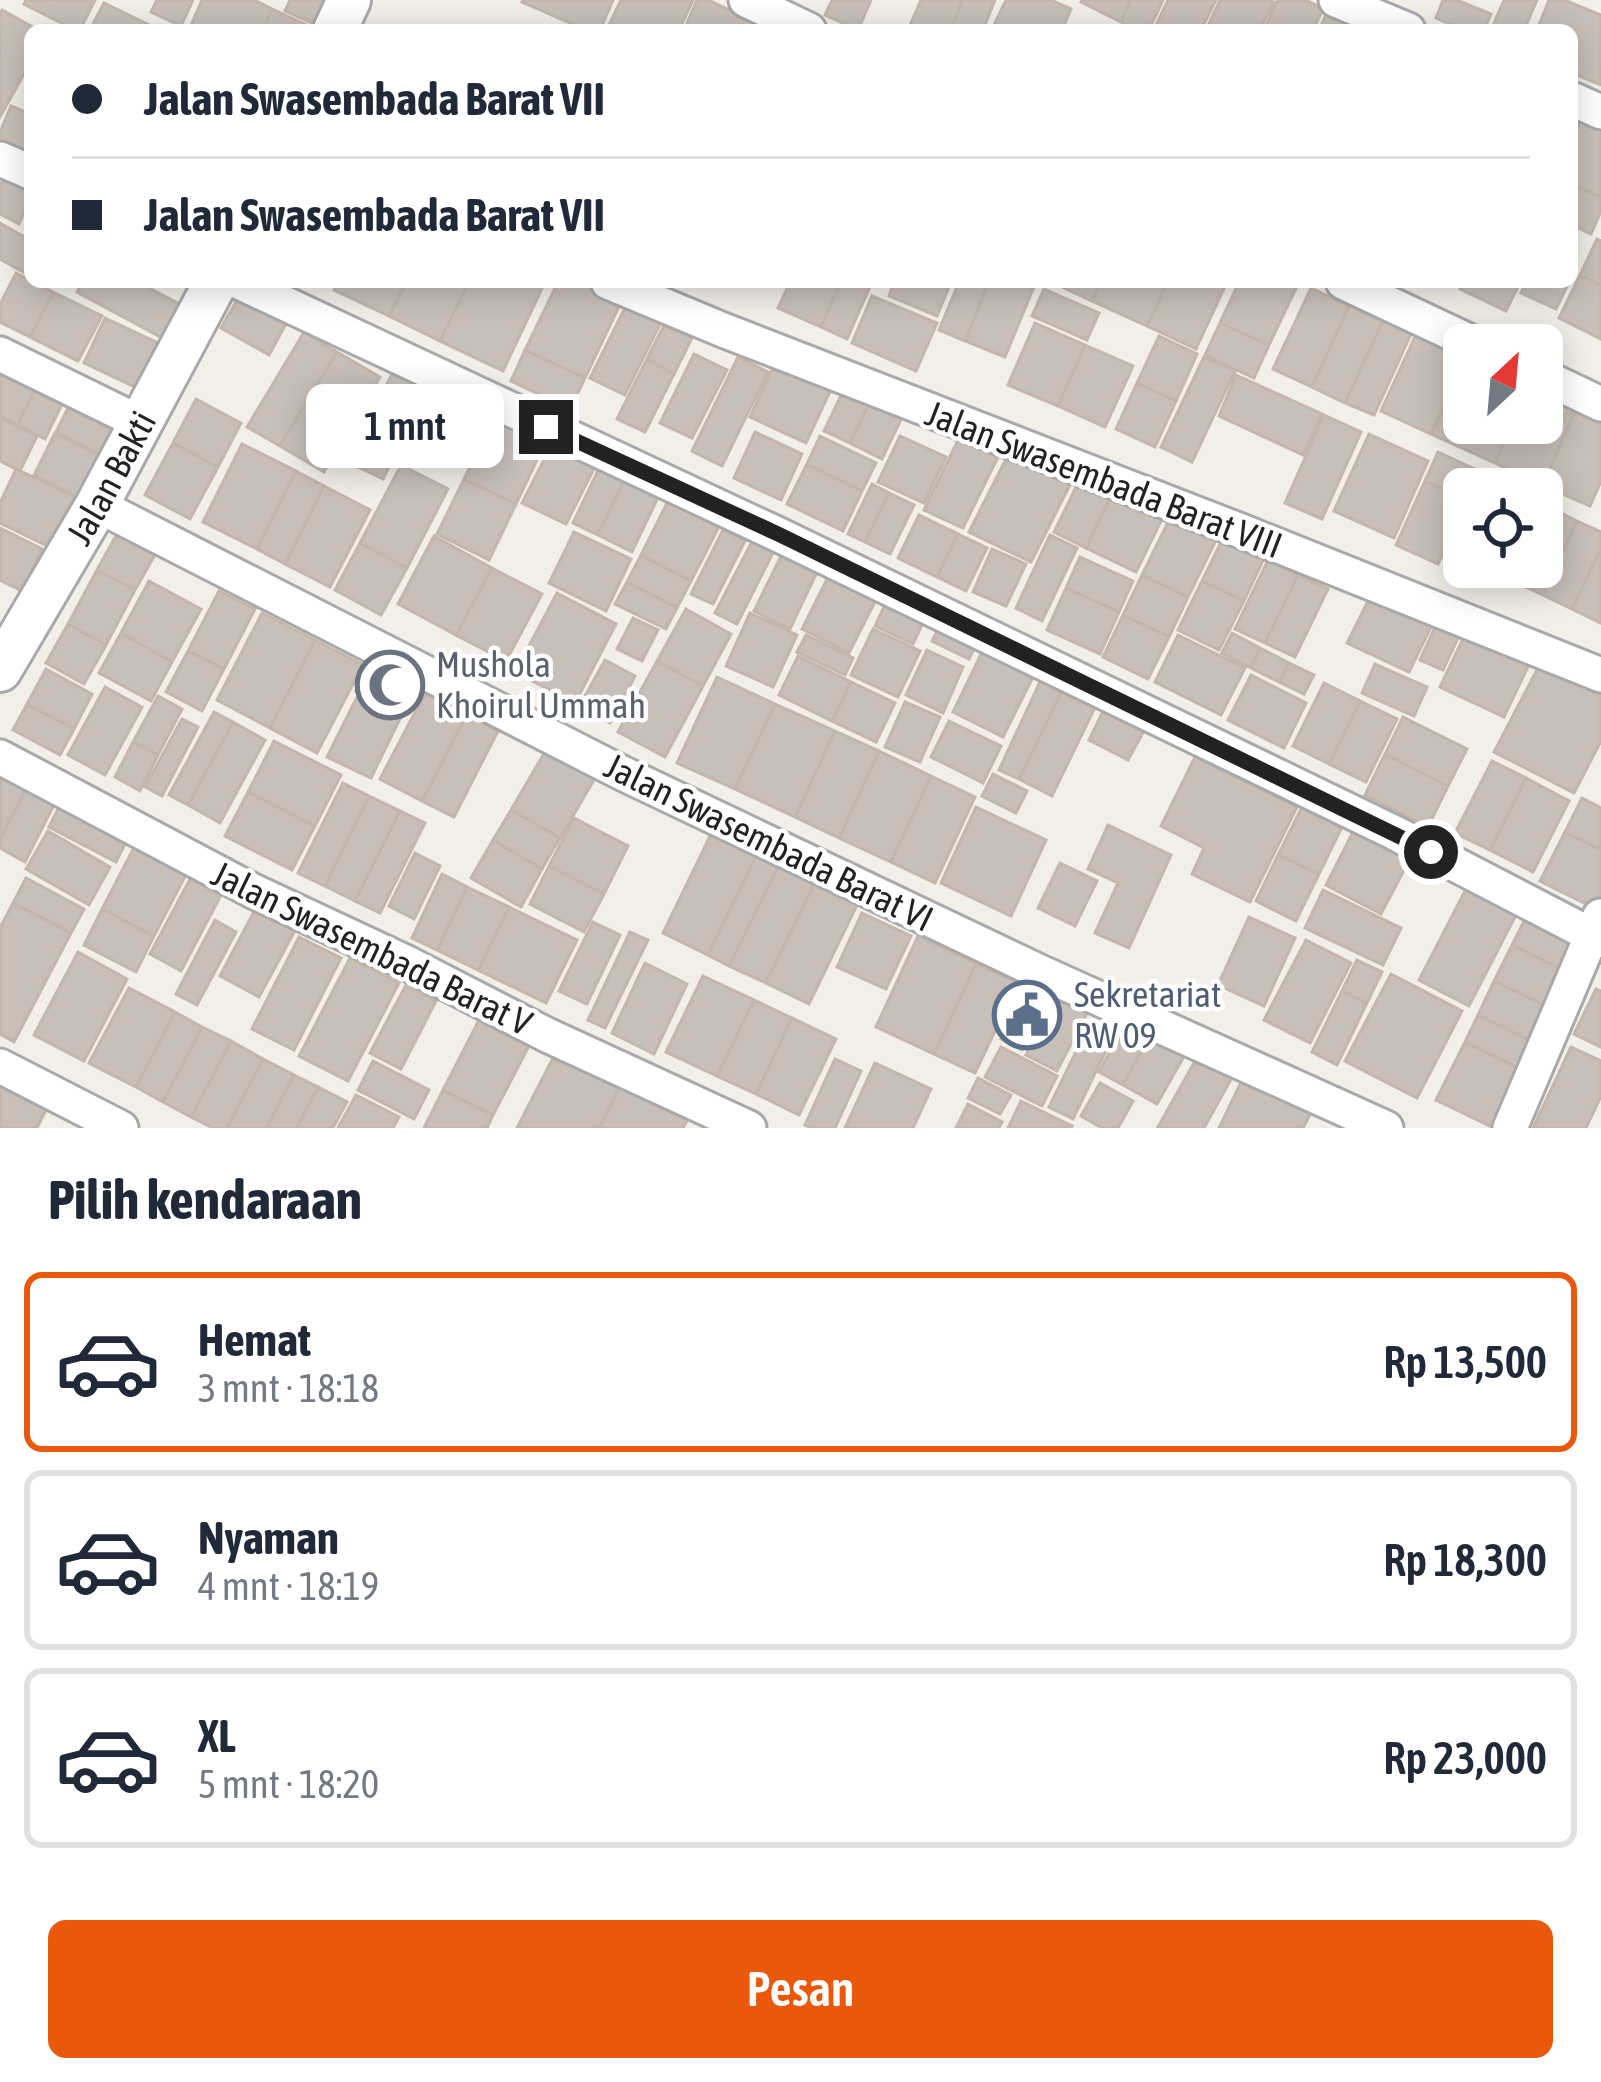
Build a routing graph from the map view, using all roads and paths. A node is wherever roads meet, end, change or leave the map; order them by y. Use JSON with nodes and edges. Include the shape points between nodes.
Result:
{"nodes":[{"id":1,"x":746,"y":0,"type":"edge"},
{"id":2,"x":1336,"y":0,"type":"edge"},
{"id":3,"x":796,"y":24,"type":"edge"},
{"id":4,"x":1394,"y":24,"type":"edge"},
{"id":5,"x":213,"y":288,"type":"edge"},
{"id":6,"x":252,"y":288,"type":"edge"},
{"id":7,"x":623,"y":288,"type":"edge"},
{"id":8,"x":1356,"y":288,"type":"edge"},
{"id":9,"x":1443,"y":329,"type":"edge"},
{"id":10,"x":0,"y":353,"type":"edge"},
{"id":11,"x":1563,"y":386,"type":"edge"},
{"id":12,"x":1601,"y":404,"type":"edge"},
{"id":13,"x":141,"y":423,"type":"junction"},
{"id":14,"x":97,"y":505,"type":"junction"},
{"id":15,"x":0,"y":670,"type":"edge"},
{"id":16,"x":1601,"y":675,"type":"edge"},
{"id":17,"x":0,"y":757,"type":"edge"},
{"id":18,"x":1598,"y":930,"type":"edge"},
{"id":19,"x":0,"y":1066,"type":"edge"},
{"id":20,"x":121,"y":1128,"type":"edge"},
{"id":21,"x":749,"y":1128,"type":"edge"},
{"id":22,"x":1386,"y":1128,"type":"edge"},
{"id":23,"x":1510,"y":1128,"type":"edge"}],
"edges":[{"from":1,"to":3,"type":"street"},
{"from":2,"to":4,"type":"street"},
{"from":5,"to":13,"type":"street","name":"Jalan Bakti"},
{"from":6,"to":18,"type":"street"},
{"from":7,"to":16,"type":"street","name":"Jalan Swasembada Barat VIII"},
{"from":8,"to":9,"type":"street"},
{"from":10,"to":13,"type":"street"},
{"from":11,"to":12,"type":"street"},
{"from":13,"to":14,"type":"street","name":"Jalan Bakti"},
{"from":14,"to":15,"type":"street","name":"Jalan Bakti"},
{"from":14,"to":22,"type":"street","name":"Jalan Swasembada Barat VI","via":[[622,772]]},
{"from":17,"to":21,"type":"street","name":"Jalan Swasembada Barat V","via":[[254,891]]},
{"from":18,"to":23,"type":"street"},
{"from":19,"to":20,"type":"street"}]}
